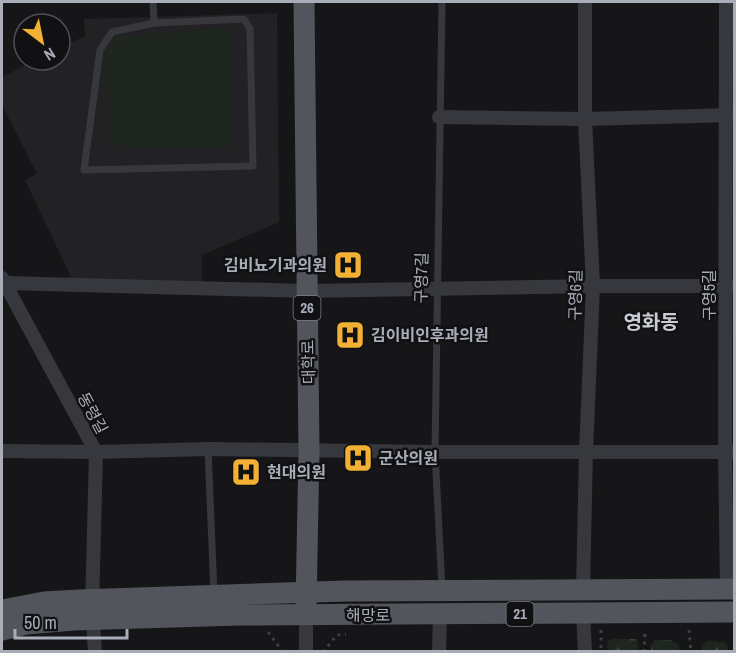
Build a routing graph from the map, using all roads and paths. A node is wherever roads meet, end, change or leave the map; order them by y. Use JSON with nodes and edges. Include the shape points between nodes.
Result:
{"nodes":[{"id":1,"x":153,"y":2,"type":"edge"},
{"id":2,"x":304,"y":2,"type":"edge"},
{"id":3,"x":442,"y":2,"type":"edge"},
{"id":4,"x":585,"y":2,"type":"edge"},
{"id":5,"x":726,"y":2,"type":"edge"},
{"id":6,"x":154,"y":23,"type":"junction"},
{"id":7,"x":731,"y":115,"type":"edge"},
{"id":8,"x":440,"y":117,"type":"junction"},
{"id":9,"x":585,"y":118,"type":"junction"},
{"id":10,"x":3,"y":280,"type":"edge"},
{"id":11,"x":593,"y":286,"type":"junction"},
{"id":12,"x":730,"y":286,"type":"edge"},
{"id":13,"x":438,"y":288,"type":"junction"},
{"id":14,"x":307,"y":291,"type":"junction"},
{"id":15,"x":208,"y":449,"type":"junction"},
{"id":16,"x":309,"y":450,"type":"junction"},
{"id":17,"x":2,"y":451,"type":"edge"},
{"id":18,"x":96,"y":452,"type":"junction"},
{"id":19,"x":435,"y":452,"type":"junction"},
{"id":20,"x":586,"y":452,"type":"junction"},
{"id":21,"x":730,"y":452,"type":"edge"},
{"id":22,"x":731,"y":589,"type":"edge"},
{"id":23,"x":583,"y":590,"type":"junction"},
{"id":24,"x":442,"y":591,"type":"junction"},
{"id":25,"x":306,"y":593,"type":"junction"},
{"id":26,"x":214,"y":596,"type":"junction"},
{"id":27,"x":93,"y":609,"type":"junction"},
{"id":28,"x":2,"y":610,"type":"edge"},
{"id":29,"x":735,"y":612,"type":"edge"},
{"id":30,"x":584,"y":613,"type":"junction"},
{"id":31,"x":440,"y":614,"type":"junction"},
{"id":32,"x":306,"y":615,"type":"junction"},
{"id":33,"x":601,"y":628,"type":"dead end"},
{"id":34,"x":689,"y":628,"type":"dead end"},
{"id":35,"x":645,"y":629,"type":"dead end"},
{"id":36,"x":2,"y":630,"type":"edge"},
{"id":37,"x":95,"y":651,"type":"edge"},
{"id":38,"x":306,"y":651,"type":"edge"},
{"id":39,"x":439,"y":651,"type":"edge"},
{"id":40,"x":585,"y":651,"type":"edge"},
{"id":41,"x":602,"y":651,"type":"edge"},
{"id":42,"x":644,"y":651,"type":"edge"},
{"id":43,"x":691,"y":651,"type":"edge"}],
"edges":[{"from":1,"to":6,"type":"lane"},
{"from":2,"to":14,"type":"main road","name":"대학로","number":"26"},
{"from":3,"to":8,"type":"lane","name":"구영7길"},
{"from":4,"to":9,"type":"street","name":"구영6길"},
{"from":5,"to":7,"type":"street","name":"구영5길"},
{"from":6,"to":6,"type":"lane","via":[[112,32],[100,50],[84,170],[253,166],[250,29],[244,20]]},
{"from":7,"to":9,"type":"street"},
{"from":7,"to":12,"type":"street","name":"구영5길"},
{"from":8,"to":9,"type":"street"},
{"from":8,"to":13,"type":"lane","name":"구영7길"},
{"from":9,"to":11,"type":"street","name":"구영6길"},
{"from":10,"to":14,"type":"street"},
{"from":10,"to":18,"type":"street","name":"동령길"},
{"from":11,"to":12,"type":"street"},
{"from":11,"to":13,"type":"street"},
{"from":11,"to":20,"type":"street","name":"구영6길"},
{"from":12,"to":21,"type":"street","name":"구영5길"},
{"from":13,"to":14,"type":"street"},
{"from":13,"to":19,"type":"lane","name":"구영7길"},
{"from":14,"to":16,"type":"main road","name":"대학로","number":"26"},
{"from":15,"to":16,"type":"street"},
{"from":15,"to":18,"type":"street"},
{"from":15,"to":26,"type":"lane"},
{"from":16,"to":19,"type":"street"},
{"from":16,"to":25,"type":"main road","name":"대학로","number":"26"},
{"from":17,"to":18,"type":"street"},
{"from":18,"to":27,"type":"street","name":"동령길"},
{"from":19,"to":20,"type":"street"},
{"from":19,"to":24,"type":"lane","name":"구영7길"},
{"from":20,"to":21,"type":"street"},
{"from":20,"to":23,"type":"street","name":"구영6길"},
{"from":21,"to":22,"type":"street","name":"구영5길"},
{"from":22,"to":23,"type":"main road","name":"해망로","number":"21"},
{"from":23,"to":24,"type":"main road","name":"해망로","number":"21"},
{"from":24,"to":25,"type":"main road","name":"해망로","number":"21"},
{"from":25,"to":26,"type":"main road","name":"해망로","number":"21"},
{"from":25,"to":32,"type":"main road","name":"대학로","number":"26"},
{"from":26,"to":27,"type":"main road","name":"해망로","number":"21"},
{"from":27,"to":28,"type":"main road","name":"해망로","number":"21","via":[[44,602]]},
{"from":27,"to":32,"type":"main road","name":"해망로","number":"21"},
{"from":27,"to":36,"type":"main road","name":"해망로","number":"21"},
{"from":27,"to":37,"type":"street","name":"동령길"},
{"from":29,"to":30,"type":"main road","name":"해망로","number":"21"},
{"from":30,"to":31,"type":"main road","name":"해망로","number":"21"},
{"from":30,"to":40,"type":"street"},
{"from":31,"to":32,"type":"main road","name":"해망로","number":"21"},
{"from":31,"to":39,"type":"street"},
{"from":32,"to":38,"type":"street"},
{"from":33,"to":41,"type":"path"},
{"from":34,"to":43,"type":"path"},
{"from":35,"to":42,"type":"path"}]}
